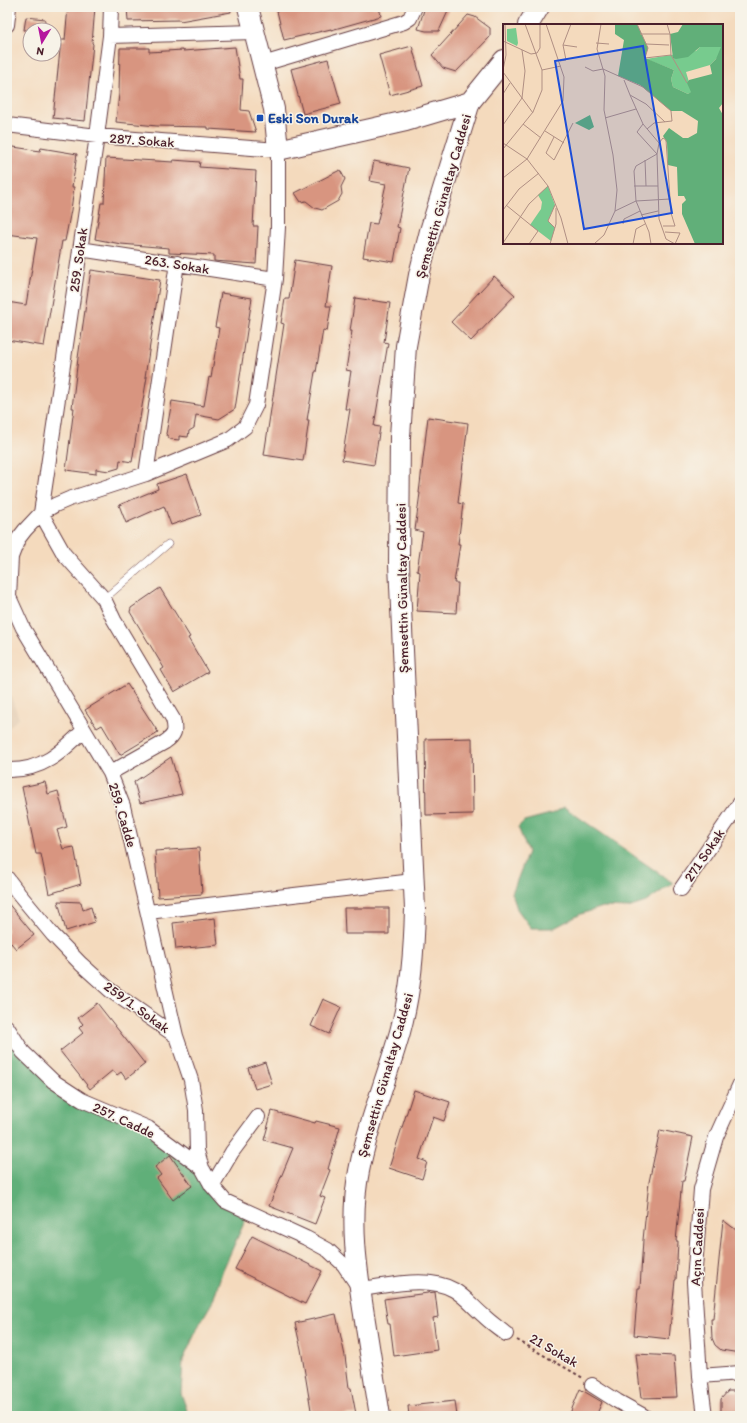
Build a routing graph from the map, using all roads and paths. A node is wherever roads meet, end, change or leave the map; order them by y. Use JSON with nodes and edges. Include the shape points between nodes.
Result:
{"nodes":[{"id":1,"x":9,"y":7,"type":"edge"},
{"id":2,"x":111,"y":7,"type":"edge"},
{"id":3,"x":248,"y":7,"type":"edge"},
{"id":4,"x":415,"y":7,"type":"edge"},
{"id":5,"x":539,"y":7,"type":"edge"},
{"id":6,"x":7,"y":24,"type":"edge"},
{"id":7,"x":529,"y":24,"type":"edge"},
{"id":8,"x":255,"y":32,"type":"junction"},
{"id":9,"x":110,"y":36,"type":"junction"},
{"id":10,"x":503,"y":61,"type":"edge"},
{"id":11,"x":263,"y":64,"type":"junction"},
{"id":12,"x":470,"y":102,"type":"junction"},
{"id":13,"x":7,"y":125,"type":"edge"},
{"id":14,"x":97,"y":136,"type":"junction"},
{"id":15,"x":278,"y":150,"type":"junction"},
{"id":16,"x":80,"y":249,"type":"junction"},
{"id":17,"x":177,"y":263,"type":"junction"},
{"id":18,"x":275,"y":279,"type":"junction"},
{"id":19,"x":146,"y":474,"type":"junction"},
{"id":20,"x":41,"y":513,"type":"junction"},
{"id":21,"x":168,"y":544,"type":"dead end"},
{"id":22,"x":8,"y":598,"type":"edge"},
{"id":23,"x":104,"y":599,"type":"junction"},
{"id":24,"x":84,"y":730,"type":"junction"},
{"id":25,"x":7,"y":770,"type":"edge"},
{"id":26,"x":110,"y":773,"type":"junction"},
{"id":27,"x":740,"y":803,"type":"edge"},
{"id":28,"x":7,"y":878,"type":"edge"},
{"id":29,"x":413,"y":881,"type":"junction"},
{"id":30,"x":681,"y":889,"type":"dead end"},
{"id":31,"x":148,"y":912,"type":"junction"},
{"id":32,"x":7,"y":1027,"type":"edge"},
{"id":33,"x":176,"y":1036,"type":"junction"},
{"id":34,"x":740,"y":1084,"type":"edge"},
{"id":35,"x":258,"y":1117,"type":"dead end"},
{"id":36,"x":202,"y":1168,"type":"junction"},
{"id":37,"x":212,"y":1186,"type":"junction"},
{"id":38,"x":360,"y":1289,"type":"junction"},
{"id":39,"x":506,"y":1334,"type":"joint"},
{"id":40,"x":740,"y":1374,"type":"edge"},
{"id":41,"x":700,"y":1376,"type":"junction"},
{"id":42,"x":592,"y":1385,"type":"joint"},
{"id":43,"x":380,"y":1416,"type":"edge"},
{"id":44,"x":644,"y":1416,"type":"edge"},
{"id":45,"x":705,"y":1416,"type":"edge"}],
"edges":[{"from":1,"to":6,"type":"street"},
{"from":2,"to":9,"type":"street","name":"259. Sokak"},
{"from":3,"to":8,"type":"street"},
{"from":4,"to":11,"type":"street","via":[[410,18],[404,22]]},
{"from":5,"to":7,"type":"street"},
{"from":8,"to":9,"type":"street"},
{"from":8,"to":11,"type":"street"},
{"from":9,"to":14,"type":"street","name":"259. Sokak"},
{"from":10,"to":12,"type":"street"},
{"from":11,"to":15,"type":"street","via":[[274,109]]},
{"from":12,"to":15,"type":"street","name":"Şemsettin Günaltay Caddesi","via":[[406,121]]},
{"from":12,"to":29,"type":"street","name":"Şemsettin Günaltay Caddesi","via":[[430,231],[406,346],[400,437],[399,564]]},
{"from":13,"to":14,"type":"street","name":"287. Sokak"},
{"from":14,"to":15,"type":"street","name":"287. Sokak"},
{"from":14,"to":16,"type":"street","name":"259. Sokak"},
{"from":15,"to":18,"type":"street"},
{"from":16,"to":17,"type":"street","name":"263. Sokak"},
{"from":16,"to":20,"type":"street","name":"259. Sokak"},
{"from":17,"to":18,"type":"street","name":"263. Sokak"},
{"from":17,"to":19,"type":"street"},
{"from":18,"to":19,"type":"street","via":[[256,405],[245,427],[228,440]]},
{"from":19,"to":20,"type":"street","via":[[69,499]]},
{"from":20,"to":22,"type":"street","via":[[18,539],[11,557]]},
{"from":20,"to":23,"type":"street","via":[[64,554]]},
{"from":21,"to":23,"type":"lane"},
{"from":22,"to":24,"type":"street","name":"259. Cadde"},
{"from":23,"to":26,"type":"street","via":[[173,719],[175,728],[172,737],[165,742]]},
{"from":24,"to":25,"type":"street","via":[[65,749],[43,764],[21,771]]},
{"from":24,"to":26,"type":"street","name":"259. Cadde"},
{"from":26,"to":31,"type":"street","name":"259. Cadde","via":[[123,806]]},
{"from":27,"to":30,"type":"street","name":"271 Sokak"},
{"from":28,"to":33,"type":"street","name":"259/1. Sokak","via":[[53,936],[81,964],[111,991]]},
{"from":29,"to":31,"type":"street"},
{"from":29,"to":38,"type":"street","name":"Şemsettin Günaltay Caddesi","via":[[414,950],[406,1004],[363,1149],[355,1197],[354,1225]]},
{"from":31,"to":33,"type":"street","name":"259. Cadde"},
{"from":32,"to":36,"type":"street","name":"257. Cadde","via":[[23,1052],[53,1081],[82,1100],[148,1128]]},
{"from":33,"to":36,"type":"street","name":"259/1. Sokak","via":[[191,1080],[196,1110],[197,1151]]},
{"from":34,"to":41,"type":"street","name":"Açın Caddesi","via":[[716,1137],[701,1189],[694,1282]]},
{"from":35,"to":37,"type":"street","via":[[232,1152]]},
{"from":36,"to":37,"type":"street","name":"257. Cadde"},
{"from":37,"to":38,"type":"street","name":"257. Cadde","via":[[225,1201],[328,1250],[344,1264]]},
{"from":38,"to":39,"type":"street","via":[[423,1282],[443,1285],[465,1298]]},
{"from":38,"to":43,"type":"street","name":"Şemsettin Günaltay Caddesi"},
{"from":39,"to":42,"type":"path","name":"21 Sokak"},
{"from":40,"to":41,"type":"street"},
{"from":41,"to":45,"type":"street","name":"Açın Caddesi"},
{"from":42,"to":44,"type":"street"}]}
